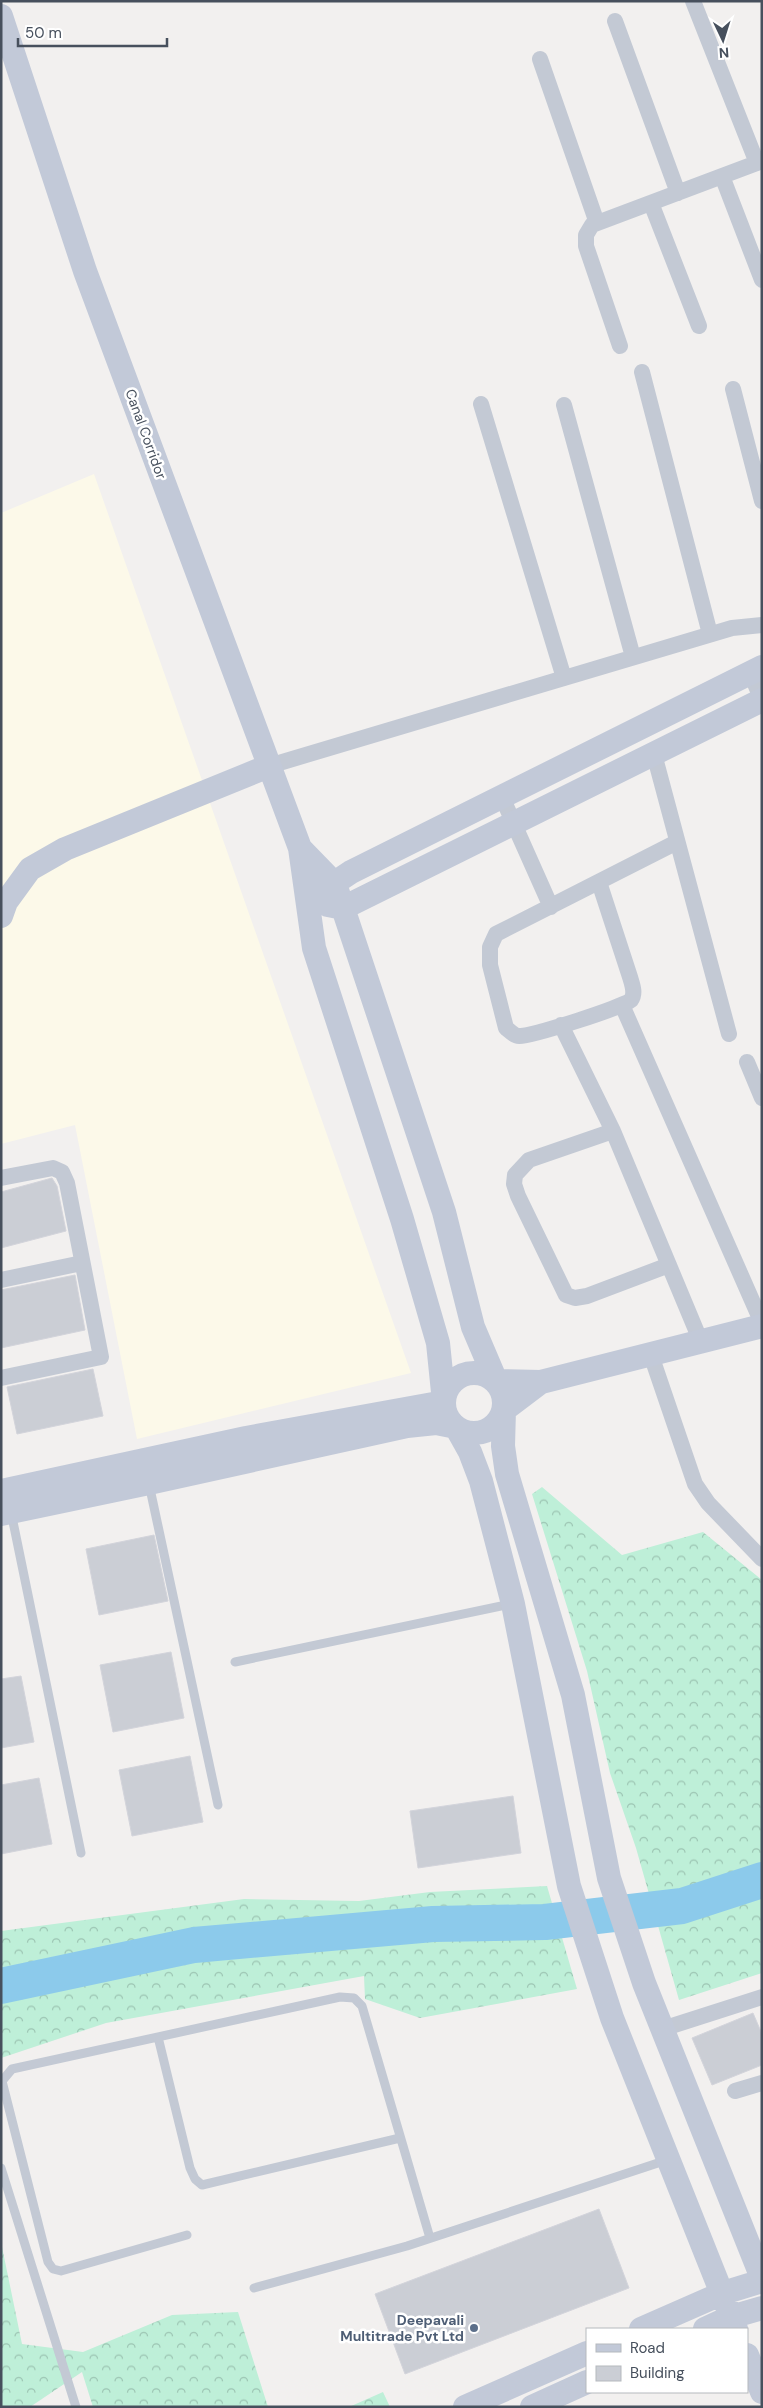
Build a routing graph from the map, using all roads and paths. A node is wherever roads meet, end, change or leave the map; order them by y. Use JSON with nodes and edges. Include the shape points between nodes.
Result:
{"nodes":[{"id":1,"x":693,"y":1,"type":"edge"},
{"id":2,"x":1,"y":16,"type":"edge"},
{"id":3,"x":615,"y":21,"type":"dead end"},
{"id":4,"x":540,"y":59,"type":"dead end"},
{"id":5,"x":759,"y":162,"type":"edge"},
{"id":6,"x":722,"y":176,"type":"junction"},
{"id":7,"x":678,"y":193,"type":"junction"},
{"id":8,"x":651,"y":203,"type":"junction"},
{"id":9,"x":597,"y":223,"type":"junction"},
{"id":10,"x":762,"y":280,"type":"edge"},
{"id":11,"x":699,"y":326,"type":"dead end"},
{"id":12,"x":620,"y":346,"type":"dead end"},
{"id":13,"x":642,"y":372,"type":"dead end"},
{"id":14,"x":733,"y":389,"type":"dead end"},
{"id":15,"x":481,"y":404,"type":"dead end"},
{"id":16,"x":564,"y":405,"type":"dead end"},
{"id":17,"x":762,"y":501,"type":"edge"},
{"id":18,"x":762,"y":625,"type":"edge"},
{"id":19,"x":710,"y":634,"type":"junction"},
{"id":20,"x":633,"y":657,"type":"junction"},
{"id":21,"x":756,"y":670,"type":"edge"},
{"id":22,"x":564,"y":678,"type":"junction"},
{"id":23,"x":762,"y":700,"type":"edge"},
{"id":24,"x":654,"y":754,"type":"junction"},
{"id":25,"x":269,"y":766,"type":"junction"},
{"id":26,"x":502,"y":797,"type":"junction"},
{"id":27,"x":515,"y":822,"type":"junction"},
{"id":28,"x":678,"y":842,"type":"junction"},
{"id":29,"x":300,"y":848,"type":"junction"},
{"id":30,"x":599,"y":882,"type":"junction"},
{"id":31,"x":335,"y":884,"type":"junction"},
{"id":32,"x":307,"y":901,"type":"junction"},
{"id":33,"x":551,"y":907,"type":"junction"},
{"id":34,"x":3,"y":908,"type":"edge"},
{"id":35,"x":343,"y":908,"type":"junction"},
{"id":36,"x":622,"y":1005,"type":"junction"},
{"id":37,"x":561,"y":1025,"type":"junction"},
{"id":38,"x":729,"y":1034,"type":"dead end"},
{"id":39,"x":747,"y":1062,"type":"dead end"},
{"id":40,"x":762,"y":1098,"type":"edge"},
{"id":41,"x":613,"y":1131,"type":"junction"},
{"id":42,"x":1,"y":1178,"type":"edge"},
{"id":43,"x":82,"y":1263,"type":"junction"},
{"id":44,"x":669,"y":1265,"type":"junction"},
{"id":45,"x":1,"y":1280,"type":"edge"},
{"id":46,"x":762,"y":1324,"type":"edge"},
{"id":47,"x":701,"y":1342,"type":"junction"},
{"id":48,"x":650,"y":1355,"type":"junction"},
{"id":49,"x":1,"y":1378,"type":"edge"},
{"id":50,"x":496,"y":1381,"type":"junction"},
{"id":51,"x":541,"y":1382,"type":"junction"},
{"id":52,"x":444,"y":1402,"type":"junction"},
{"id":53,"x":504,"y":1410,"type":"junction"},
{"id":54,"x":456,"y":1427,"type":"junction"},
{"id":55,"x":149,"y":1484,"type":"junction"},
{"id":56,"x":4,"y":1499,"type":"edge"},
{"id":57,"x":762,"y":1559,"type":"edge"},
{"id":58,"x":514,"y":1604,"type":"junction"},
{"id":59,"x":235,"y":1662,"type":"dead end"},
{"id":60,"x":218,"y":1805,"type":"dead end"},
{"id":61,"x":81,"y":1853,"type":"dead end"},
{"id":62,"x":762,"y":1997,"type":"edge"},
{"id":63,"x":662,"y":2028,"type":"junction"},
{"id":64,"x":158,"y":2037,"type":"junction"},
{"id":65,"x":762,"y":2083,"type":"edge"},
{"id":66,"x":734,"y":2091,"type":"dead end"},
{"id":67,"x":400,"y":2138,"type":"junction"},
{"id":68,"x":668,"y":2160,"type":"junction"},
{"id":69,"x":1,"y":2168,"type":"edge"},
{"id":70,"x":187,"y":2235,"type":"dead end"},
{"id":71,"x":430,"y":2238,"type":"junction"},
{"id":72,"x":762,"y":2279,"type":"edge"},
{"id":73,"x":254,"y":2288,"type":"dead end"},
{"id":74,"x":723,"y":2292,"type":"junction"},
{"id":75,"x":762,"y":2308,"type":"edge"},
{"id":76,"x":734,"y":2323,"type":"edge"},
{"id":77,"x":643,"y":2328,"type":"edge"},
{"id":78,"x":710,"y":2328,"type":"edge"},
{"id":79,"x":586,"y":2353,"type":"edge"},
{"id":80,"x":748,"y":2357,"type":"edge"},
{"id":81,"x":586,"y":2382,"type":"edge"},
{"id":82,"x":762,"y":2392,"type":"edge"},
{"id":83,"x":76,"y":2407,"type":"edge"},
{"id":84,"x":465,"y":2407,"type":"edge"},
{"id":85,"x":532,"y":2407,"type":"edge"}],
"edges":[{"from":1,"to":5,"type":"street"},
{"from":2,"to":25,"type":"street","name":"Canal Corridor","via":[[86,271]]},
{"from":3,"to":7,"type":"street"},
{"from":4,"to":9,"type":"street"},
{"from":5,"to":6,"type":"street"},
{"from":6,"to":7,"type":"street"},
{"from":6,"to":10,"type":"street"},
{"from":7,"to":8,"type":"street"},
{"from":8,"to":9,"type":"street"},
{"from":8,"to":11,"type":"street"},
{"from":9,"to":12,"type":"street","via":[[586,235],[586,246]]},
{"from":13,"to":19,"type":"street"},
{"from":14,"to":17,"type":"street"},
{"from":15,"to":22,"type":"street"},
{"from":16,"to":20,"type":"street"},
{"from":18,"to":19,"type":"street"},
{"from":19,"to":20,"type":"street"},
{"from":20,"to":22,"type":"street"},
{"from":21,"to":23,"type":"street"},
{"from":21,"to":26,"type":"street"},
{"from":22,"to":25,"type":"street"},
{"from":23,"to":24,"type":"street"},
{"from":24,"to":27,"type":"street"},
{"from":24,"to":28,"type":"street"},
{"from":25,"to":29,"type":"street","name":"Canal Corridor"},
{"from":25,"to":34,"type":"street","via":[[65,849],[30,869]]},
{"from":26,"to":27,"type":"street"},
{"from":26,"to":31,"type":"street","via":[[351,872]]},
{"from":27,"to":33,"type":"street"},
{"from":27,"to":35,"type":"street"},
{"from":28,"to":30,"type":"street"},
{"from":28,"to":38,"type":"street"},
{"from":29,"to":31,"type":"street"},
{"from":29,"to":32,"type":"street"},
{"from":30,"to":33,"type":"street"},
{"from":30,"to":36,"type":"street","via":[[634,991],[631,999]]},
{"from":31,"to":32,"type":"street"},
{"from":31,"to":35,"type":"street"},
{"from":32,"to":35,"type":"street"},
{"from":32,"to":52,"type":"street","via":[[314,948],[402,1219],[438,1343]]},
{"from":33,"to":37,"type":"street","via":[[496,934],[490,947],[490,965],[506,1028],[517,1036],[528,1036]]},
{"from":35,"to":50,"type":"street","via":[[444,1212],[473,1327]]},
{"from":36,"to":37,"type":"street"},
{"from":36,"to":46,"type":"street"},
{"from":37,"to":41,"type":"street"},
{"from":39,"to":40,"type":"street"},
{"from":41,"to":44,"type":"street"},
{"from":41,"to":44,"type":"street","via":[[529,1160],[515,1175],[518,1196],[566,1294],[575,1298],[587,1296]]},
{"from":42,"to":43,"type":"street","via":[[54,1168],[62,1172],[67,1183]]},
{"from":43,"to":45,"type":"street"},
{"from":43,"to":49,"type":"street","via":[[101,1357]]},
{"from":44,"to":47,"type":"street"},
{"from":46,"to":47,"type":"street"},
{"from":47,"to":48,"type":"street"},
{"from":48,"to":51,"type":"street"},
{"from":48,"to":57,"type":"street","via":[[695,1484],[708,1503]]},
{"from":50,"to":51,"type":"street"},
{"from":50,"to":52,"type":"street","via":[[482,1374],[467,1374],[450,1384]]},
{"from":50,"to":53,"type":"street","via":[[503,1395]]},
{"from":51,"to":53,"type":"street"},
{"from":52,"to":54,"type":"street","via":[[449,1420]]},
{"from":52,"to":56,"type":"street","via":[[246,1438]]},
{"from":53,"to":54,"type":"street","via":[[493,1427],[484,1432],[464,1432]]},
{"from":53,"to":63,"type":"street","via":[[503,1446],[507,1474],[572,1696],[609,1878]]},
{"from":54,"to":55,"type":"street","via":[[436,1423],[407,1426]]},
{"from":54,"to":58,"type":"street","via":[[481,1481]]},
{"from":55,"to":56,"type":"street"},
{"from":55,"to":60,"type":"lane"},
{"from":56,"to":61,"type":"lane"},
{"from":58,"to":59,"type":"lane"},
{"from":58,"to":68,"type":"street","via":[[568,1886],[612,2018]]},
{"from":62,"to":63,"type":"street"},
{"from":63,"to":72,"type":"street"},
{"from":64,"to":67,"type":"lane","via":[[340,1996],[354,1998],[362,2006]]},
{"from":64,"to":67,"type":"lane","via":[[190,2168],[202,2185]]},
{"from":64,"to":70,"type":"lane","via":[[12,2069],[2,2081],[48,2262],[53,2269],[61,2271]]},
{"from":65,"to":66,"type":"street"},
{"from":67,"to":71,"type":"lane"},
{"from":68,"to":71,"type":"lane"},
{"from":68,"to":74,"type":"street"},
{"from":69,"to":83,"type":"lane"},
{"from":71,"to":73,"type":"lane"},
{"from":72,"to":74,"type":"street"},
{"from":74,"to":76,"type":"street"},
{"from":74,"to":77,"type":"street"},
{"from":75,"to":76,"type":"street"},
{"from":76,"to":78,"type":"street"},
{"from":79,"to":84,"type":"street"},
{"from":80,"to":82,"type":"street"},
{"from":81,"to":85,"type":"street"}]}
